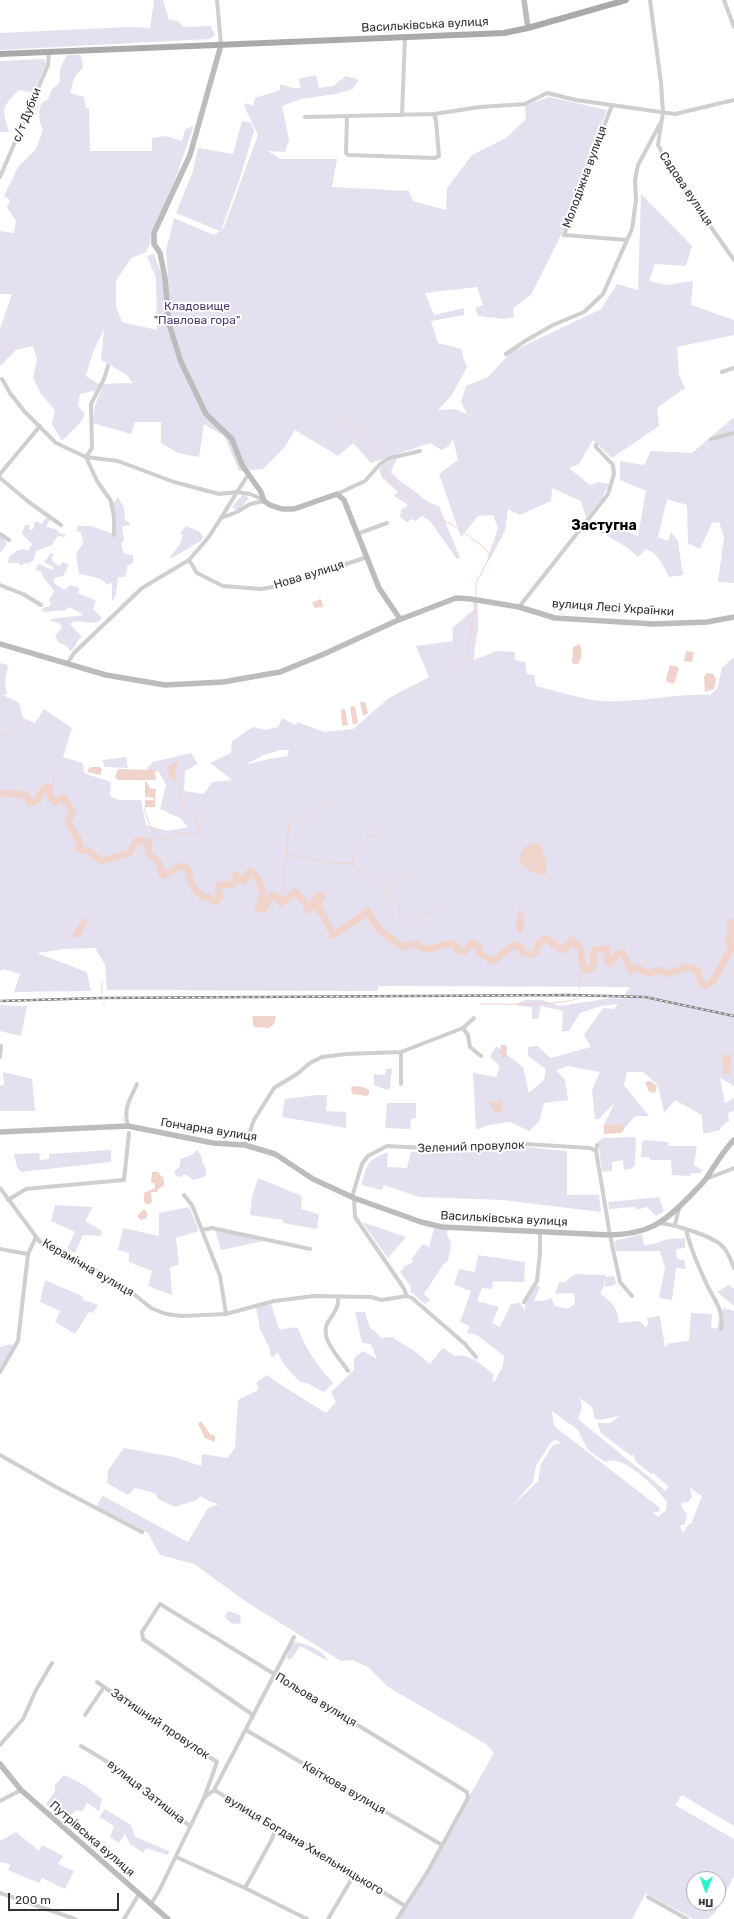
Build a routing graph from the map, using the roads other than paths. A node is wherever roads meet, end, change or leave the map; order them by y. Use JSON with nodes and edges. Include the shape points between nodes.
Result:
{"nodes":[{"id":1,"x":217,"y":0,"type":"edge"},
{"id":2,"x":524,"y":0,"type":"edge"},
{"id":3,"x":626,"y":0,"type":"edge"},
{"id":4,"x":650,"y":0,"type":"edge"},
{"id":5,"x":724,"y":0,"type":"edge"},
{"id":6,"x":734,"y":27,"type":"edge"},
{"id":7,"x":528,"y":28,"type":"junction"},
{"id":8,"x":405,"y":37,"type":"junction"},
{"id":9,"x":221,"y":45,"type":"junction"},
{"id":10,"x":49,"y":52,"type":"junction"},
{"id":11,"x":0,"y":54,"type":"edge"},
{"id":12,"x":734,"y":100,"type":"edge"},
{"id":13,"x":612,"y":105,"type":"junction"},
{"id":14,"x":663,"y":112,"type":"junction"},
{"id":15,"x":434,"y":114,"type":"junction"},
{"id":16,"x":402,"y":115,"type":"junction"},
{"id":17,"x":305,"y":116,"type":"dead end"},
{"id":18,"x":347,"y":116,"type":"junction"},
{"id":19,"x":661,"y":122,"type":"junction"},
{"id":20,"x":649,"y":143,"type":"junction"},
{"id":21,"x":658,"y":145,"type":"junction"},
{"id":22,"x":0,"y":164,"type":"edge"},
{"id":23,"x":4,"y":168,"type":"junction"},
{"id":24,"x":0,"y":177,"type":"edge"},
{"id":25,"x":627,"y":240,"type":"junction"},
{"id":26,"x":734,"y":260,"type":"edge"},
{"id":27,"x":506,"y":354,"type":"dead end"},
{"id":28,"x":108,"y":366,"type":"dead end"},
{"id":29,"x":734,"y":368,"type":"edge"},
{"id":30,"x":722,"y":372,"type":"dead end"},
{"id":31,"x":2,"y":379,"type":"dead end"},
{"id":32,"x":40,"y":426,"type":"junction"},
{"id":33,"x":734,"y":432,"type":"edge"},
{"id":34,"x":711,"y":439,"type":"dead end"},
{"id":35,"x":596,"y":444,"type":"dead end"},
{"id":36,"x":420,"y":451,"type":"dead end"},
{"id":37,"x":86,"y":457,"type":"junction"},
{"id":38,"x":0,"y":474,"type":"edge"},
{"id":39,"x":248,"y":475,"type":"junction"},
{"id":40,"x":0,"y":478,"type":"edge"},
{"id":41,"x":237,"y":492,"type":"junction"},
{"id":42,"x":336,"y":494,"type":"junction"},
{"id":43,"x":264,"y":501,"type":"junction"},
{"id":44,"x":221,"y":518,"type":"junction"},
{"id":45,"x":387,"y":523,"type":"dead end"},
{"id":46,"x":61,"y":524,"type":"dead end"},
{"id":47,"x":0,"y":534,"type":"edge"},
{"id":48,"x":358,"y":534,"type":"junction"},
{"id":49,"x":114,"y":535,"type":"dead end"},
{"id":50,"x":9,"y":540,"type":"dead end"},
{"id":51,"x":366,"y":557,"type":"junction"},
{"id":52,"x":189,"y":560,"type":"junction"},
{"id":53,"x":0,"y":585,"type":"edge"},
{"id":54,"x":41,"y":605,"type":"dead end"},
{"id":55,"x":519,"y":607,"type":"junction"},
{"id":56,"x":734,"y":617,"type":"edge"},
{"id":57,"x":400,"y":619,"type":"junction"},
{"id":58,"x":0,"y":644,"type":"edge"},
{"id":59,"x":67,"y":664,"type":"junction"},
{"id":60,"x":474,"y":1018,"type":"dead end"},
{"id":61,"x":463,"y":1028,"type":"junction"},
{"id":62,"x":1,"y":1046,"type":"dead end"},
{"id":63,"x":402,"y":1052,"type":"junction"},
{"id":64,"x":481,"y":1056,"type":"dead end"},
{"id":65,"x":0,"y":1057,"type":"edge"},
{"id":66,"x":137,"y":1084,"type":"dead end"},
{"id":67,"x":401,"y":1084,"type":"dead end"},
{"id":68,"x":128,"y":1126,"type":"junction"},
{"id":69,"x":0,"y":1132,"type":"edge"},
{"id":70,"x":129,"y":1133,"type":"dead end"},
{"id":71,"x":734,"y":1140,"type":"edge"},
{"id":72,"x":245,"y":1145,"type":"junction"},
{"id":73,"x":597,"y":1145,"type":"dead end"},
{"id":74,"x":596,"y":1151,"type":"junction"},
{"id":75,"x":734,"y":1168,"type":"edge"},
{"id":76,"x":705,"y":1179,"type":"junction"},
{"id":77,"x":0,"y":1188,"type":"edge"},
{"id":78,"x":184,"y":1195,"type":"dead end"},
{"id":79,"x":353,"y":1198,"type":"junction"},
{"id":80,"x":8,"y":1200,"type":"junction"},
{"id":81,"x":679,"y":1208,"type":"junction"},
{"id":82,"x":660,"y":1223,"type":"junction"},
{"id":83,"x":675,"y":1225,"type":"junction"},
{"id":84,"x":686,"y":1229,"type":"junction"},
{"id":85,"x":202,"y":1230,"type":"junction"},
{"id":86,"x":540,"y":1233,"type":"junction"},
{"id":87,"x":610,"y":1235,"type":"junction"},
{"id":88,"x":36,"y":1237,"type":"junction"},
{"id":89,"x":0,"y":1249,"type":"edge"},
{"id":90,"x":310,"y":1249,"type":"dead end"},
{"id":91,"x":28,"y":1254,"type":"junction"},
{"id":92,"x":734,"y":1268,"type":"edge"},
{"id":93,"x":407,"y":1296,"type":"junction"},
{"id":94,"x":632,"y":1296,"type":"dead end"},
{"id":95,"x":338,"y":1297,"type":"junction"},
{"id":96,"x":524,"y":1302,"type":"dead end"},
{"id":97,"x":226,"y":1314,"type":"junction"},
{"id":98,"x":721,"y":1329,"type":"dead end"},
{"id":99,"x":476,"y":1357,"type":"dead end"},
{"id":100,"x":1,"y":1369,"type":"edge"},
{"id":101,"x":348,"y":1371,"type":"dead end"},
{"id":102,"x":0,"y":1455,"type":"edge"},
{"id":103,"x":142,"y":1532,"type":"dead end"},
{"id":104,"x":294,"y":1637,"type":"dead end"},
{"id":105,"x":52,"y":1663,"type":"dead end"},
{"id":106,"x":274,"y":1674,"type":"junction"},
{"id":107,"x":98,"y":1682,"type":"dead end"},
{"id":108,"x":104,"y":1687,"type":"junction"},
{"id":109,"x":85,"y":1715,"type":"dead end"},
{"id":110,"x":253,"y":1715,"type":"junction"},
{"id":111,"x":246,"y":1730,"type":"junction"},
{"id":112,"x":0,"y":1745,"type":"edge"},
{"id":113,"x":81,"y":1746,"type":"dead end"},
{"id":114,"x":0,"y":1764,"type":"edge"},
{"id":115,"x":20,"y":1790,"type":"junction"},
{"id":116,"x":214,"y":1790,"type":"junction"},
{"id":117,"x":204,"y":1798,"type":"junction"},
{"id":118,"x":0,"y":1801,"type":"edge"},
{"id":119,"x":190,"y":1826,"type":"junction"},
{"id":120,"x":276,"y":1828,"type":"junction"},
{"id":121,"x":442,"y":1845,"type":"junction"},
{"id":122,"x":176,"y":1857,"type":"junction"},
{"id":123,"x":354,"y":1875,"type":"junction"},
{"id":124,"x":245,"y":1888,"type":"junction"},
{"id":125,"x":0,"y":1892,"type":"edge"},
{"id":126,"x":139,"y":1894,"type":"junction"},
{"id":127,"x":648,"y":1897,"type":"dead end"},
{"id":128,"x":151,"y":1904,"type":"junction"},
{"id":129,"x":405,"y":1906,"type":"junction"},
{"id":130,"x":64,"y":1914,"type":"junction"},
{"id":131,"x":62,"y":1919,"type":"edge"},
{"id":132,"x":76,"y":1919,"type":"edge"},
{"id":133,"x":124,"y":1919,"type":"edge"},
{"id":134,"x":168,"y":1919,"type":"edge"},
{"id":135,"x":307,"y":1919,"type":"edge"},
{"id":136,"x":328,"y":1919,"type":"edge"},
{"id":137,"x":397,"y":1919,"type":"edge"},
{"id":138,"x":687,"y":1919,"type":"edge"}],
"edges":[{"from":1,"to":9,"type":"street"},
{"from":2,"to":7,"type":"street"},
{"from":3,"to":7,"type":"main road","name":"Васильківська вулиця"},
{"from":4,"to":14,"type":"street","name":"Садова вулиця","via":[[662,83]]},
{"from":5,"to":6,"type":"street"},
{"from":7,"to":8,"type":"main road","name":"Васильківська вулиця","via":[[504,33]]},
{"from":8,"to":9,"type":"main road","name":"Васильківська вулиця"},
{"from":8,"to":16,"type":"street"},
{"from":9,"to":10,"type":"main road","name":"Васильківська вулиця"},
{"from":9,"to":39,"type":"street","via":[[190,154],[154,234],[154,244],[160,253],[169,324],[181,362],[206,414],[232,439]]},
{"from":10,"to":11,"type":"main road","name":"Васильківська вулиця"},
{"from":10,"to":23,"type":"street","name":"с/т Дубки","via":[[48,65]]},
{"from":12,"to":14,"type":"street","via":[[675,114]]},
{"from":13,"to":14,"type":"street"},
{"from":13,"to":15,"type":"street","via":[[547,93],[524,104]]},
{"from":13,"to":25,"type":"street","name":"Молодіжна вулиця","via":[[564,235]]},
{"from":14,"to":19,"type":"street","name":"Садова вулиця"},
{"from":15,"to":16,"type":"street"},
{"from":15,"to":18,"type":"street","via":[[439,156],[435,158],[348,156]]},
{"from":16,"to":18,"type":"street"},
{"from":17,"to":18,"type":"street"},
{"from":19,"to":20,"type":"street"},
{"from":19,"to":21,"type":"street","name":"Садова вулиця"},
{"from":20,"to":21,"type":"street"},
{"from":20,"to":25,"type":"street","via":[[638,165],[632,229]]},
{"from":21,"to":26,"type":"street","name":"Садова вулиця","via":[[671,170]]},
{"from":22,"to":23,"type":"street"},
{"from":23,"to":24,"type":"street","name":"с/т Дубки"},
{"from":25,"to":27,"type":"street","via":[[602,294],[594,303],[584,312],[553,325]]},
{"from":28,"to":37,"type":"street","via":[[91,404],[92,448]]},
{"from":29,"to":30,"type":"street"},
{"from":31,"to":32,"type":"street","via":[[24,411]]},
{"from":32,"to":37,"type":"street","via":[[56,443]]},
{"from":32,"to":38,"type":"street"},
{"from":33,"to":34,"type":"street"},
{"from":35,"to":55,"type":"street","via":[[596,448],[613,465],[614,474],[608,494]]},
{"from":36,"to":42,"type":"street","via":[[390,458],[365,481]]},
{"from":37,"to":41,"type":"street","via":[[118,461],[174,482],[219,494]]},
{"from":37,"to":49,"type":"street","via":[[97,481],[111,501]]},
{"from":39,"to":41,"type":"street"},
{"from":39,"to":43,"type":"street","via":[[261,492]]},
{"from":40,"to":46,"type":"street","via":[[30,504]]},
{"from":41,"to":43,"type":"street","via":[[250,494]]},
{"from":41,"to":44,"type":"street"},
{"from":42,"to":43,"type":"street","via":[[294,509],[282,510]]},
{"from":42,"to":48,"type":"street","via":[[344,500]]},
{"from":43,"to":44,"type":"street","via":[[250,504]]},
{"from":44,"to":52,"type":"street"},
{"from":45,"to":48,"type":"street"},
{"from":47,"to":50,"type":"street"},
{"from":48,"to":51,"type":"street"},
{"from":51,"to":52,"type":"street","name":"Нова вулиця","via":[[285,585],[261,589],[223,586],[197,573]]},
{"from":51,"to":57,"type":"street","via":[[379,588]]},
{"from":52,"to":59,"type":"street","via":[[156,578],[127,600],[74,653]]},
{"from":53,"to":54,"type":"street"},
{"from":55,"to":56,"type":"street","name":"вулиця Лесі Українки","via":[[555,618],[654,624],[707,622]]},
{"from":55,"to":57,"type":"street","name":"вулиця Лесі Українки","via":[[456,598]]},
{"from":57,"to":59,"type":"street","name":"вулиця Лесі Українки","via":[[280,672],[223,682],[165,685],[106,675]]},
{"from":58,"to":59,"type":"street","name":"вулиця Лесі Українки"},
{"from":60,"to":61,"type":"street"},
{"from":61,"to":63,"type":"street"},
{"from":61,"to":64,"type":"street","via":[[468,1035],[470,1047]]},
{"from":62,"to":65,"type":"street"},
{"from":63,"to":67,"type":"street"},
{"from":63,"to":72,"type":"street","via":[[346,1054],[322,1057],[310,1063],[274,1088],[254,1120]]},
{"from":66,"to":68,"type":"street","via":[[125,1115]]},
{"from":68,"to":69,"type":"street","name":"Гончарна вулиця"},
{"from":68,"to":72,"type":"street","name":"Гончарна вулиця","via":[[213,1144]]},
{"from":70,"to":80,"type":"street","via":[[124,1180],[26,1189]]},
{"from":71,"to":76,"type":"street","name":"Васильківська вулиця","via":[[722,1152]]},
{"from":72,"to":79,"type":"street","name":"Гончарна вулиця","via":[[275,1154],[313,1179]]},
{"from":73,"to":74,"type":"street"},
{"from":74,"to":79,"type":"street","name":"Зелений провулок","via":[[590,1148],[525,1144],[445,1149],[387,1146],[368,1156],[362,1164]]},
{"from":74,"to":87,"type":"street"},
{"from":75,"to":76,"type":"street"},
{"from":76,"to":81,"type":"street","name":"Васильківська вулиця"},
{"from":77,"to":80,"type":"street","name":"Керамічна вулиця"},
{"from":78,"to":85,"type":"street","via":[[192,1205]]},
{"from":79,"to":86,"type":"street","name":"Васильківська вулиця","via":[[442,1227]]},
{"from":79,"to":93,"type":"street","via":[[355,1217]]},
{"from":80,"to":88,"type":"street","name":"Керамічна вулиця"},
{"from":81,"to":82,"type":"street","name":"Васильківська вулиця"},
{"from":81,"to":83,"type":"street"},
{"from":82,"to":83,"type":"street"},
{"from":82,"to":87,"type":"street","name":"Васильківська вулиця","via":[[634,1232]]},
{"from":83,"to":84,"type":"street"},
{"from":84,"to":92,"type":"street","via":[[720,1244]]},
{"from":84,"to":98,"type":"street","via":[[689,1245],[720,1307]]},
{"from":85,"to":90,"type":"street","via":[[212,1228]]},
{"from":85,"to":97,"type":"street","via":[[221,1280]]},
{"from":86,"to":87,"type":"street","name":"Васильківська вулиця"},
{"from":86,"to":96,"type":"street","via":[[537,1281]]},
{"from":87,"to":94,"type":"street","via":[[620,1282]]},
{"from":88,"to":91,"type":"street"},
{"from":88,"to":97,"type":"street","name":"Керамічна вулиця","via":[[40,1242],[96,1270],[130,1291],[151,1308],[166,1314],[182,1316]]},
{"from":89,"to":91,"type":"street"},
{"from":91,"to":100,"type":"street","via":[[18,1341]]},
{"from":93,"to":95,"type":"street","name":"Керамічна вулиця","via":[[381,1300],[370,1297]]},
{"from":93,"to":99,"type":"street","via":[[442,1323]]},
{"from":95,"to":97,"type":"street","name":"Керамічна вулиця","via":[[314,1296],[274,1301]]},
{"from":95,"to":101,"type":"street","via":[[337,1309],[327,1324],[326,1336],[329,1345]]},
{"from":102,"to":103,"type":"street"},
{"from":104,"to":106,"type":"street"},
{"from":105,"to":112,"type":"street","via":[[23,1719]]},
{"from":106,"to":110,"type":"street"},
{"from":106,"to":110,"type":"street","name":"Польова вулиця","via":[[160,1604],[142,1632],[143,1639]]},
{"from":106,"to":121,"type":"street","name":"Польова вулиця","via":[[467,1792],[468,1798]]},
{"from":107,"to":108,"type":"street","name":"Затишний провулок"},
{"from":108,"to":109,"type":"street"},
{"from":108,"to":117,"type":"street","name":"Затишний провулок","via":[[217,1762]]},
{"from":110,"to":111,"type":"street"},
{"from":111,"to":116,"type":"street"},
{"from":111,"to":121,"type":"street","name":"Квіткова вулиця"},
{"from":113,"to":119,"type":"street","name":"вулиця Затишна","via":[[113,1765]]},
{"from":114,"to":115,"type":"street","name":"Путрівська вулиця"},
{"from":115,"to":118,"type":"street"},
{"from":115,"to":126,"type":"street","name":"Путрівська вулиця"},
{"from":116,"to":117,"type":"street","name":"вулиця Богдана Хмельницького"},
{"from":116,"to":120,"type":"street","name":"вулиця Богдана Хмельницького"},
{"from":117,"to":119,"type":"street"},
{"from":119,"to":122,"type":"street"},
{"from":120,"to":123,"type":"street","name":"вулиця Богдана Хмельницького","via":[[312,1847]]},
{"from":120,"to":124,"type":"street"},
{"from":121,"to":129,"type":"street"},
{"from":122,"to":124,"type":"street"},
{"from":122,"to":128,"type":"street"},
{"from":123,"to":129,"type":"street","name":"вулиця Богдана Хмельницького"},
{"from":123,"to":136,"type":"street"},
{"from":124,"to":135,"type":"street"},
{"from":125,"to":130,"type":"street"},
{"from":126,"to":128,"type":"street","name":"Путрівська вулиця"},
{"from":126,"to":133,"type":"street"},
{"from":127,"to":138,"type":"street"},
{"from":128,"to":134,"type":"street","name":"Путрівська вулиця"},
{"from":129,"to":137,"type":"street"},
{"from":130,"to":131,"type":"street"},
{"from":130,"to":132,"type":"street"}]}
